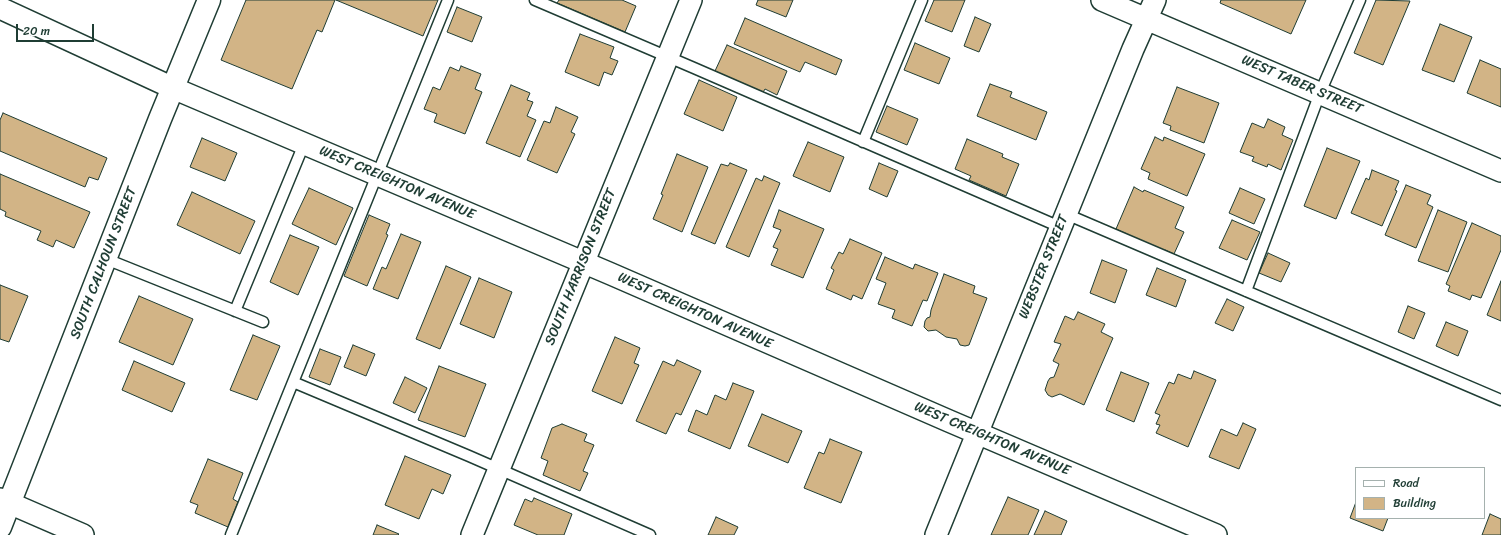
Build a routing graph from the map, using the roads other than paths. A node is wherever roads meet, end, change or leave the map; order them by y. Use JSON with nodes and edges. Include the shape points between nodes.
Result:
{"nodes":[{"id":1,"x":209,"y":0,"type":"edge"},
{"id":2,"x":448,"y":0,"type":"edge"},
{"id":3,"x":535,"y":0,"type":"edge"},
{"id":4,"x":691,"y":0,"type":"edge"},
{"id":5,"x":922,"y":0,"type":"edge"},
{"id":6,"x":1102,"y":0,"type":"edge"},
{"id":7,"x":1360,"y":0,"type":"edge"},
{"id":8,"x":0,"y":8,"type":"edge"},
{"id":9,"x":1151,"y":9,"type":"edge"},
{"id":10,"x":668,"y":56,"type":"junction"},
{"id":11,"x":173,"y":88,"type":"junction"},
{"id":12,"x":1320,"y":93,"type":"junction"},
{"id":13,"x":864,"y":142,"type":"junction"},
{"id":14,"x":304,"y":144,"type":"junction"},
{"id":15,"x":1501,"y":171,"type":"edge"},
{"id":16,"x":378,"y":175,"type":"junction"},
{"id":17,"x":1063,"y":221,"type":"junction"},
{"id":18,"x":106,"y":259,"type":"junction"},
{"id":19,"x":583,"y":262,"type":"junction"},
{"id":20,"x":1246,"y":290,"type":"junction"},
{"id":21,"x":234,"y":311,"type":"junction"},
{"id":22,"x":263,"y":322,"type":"dead end"},
{"id":23,"x":292,"y":382,"type":"junction"},
{"id":24,"x":1501,"y":400,"type":"edge"},
{"id":25,"x":977,"y":433,"type":"junction"},
{"id":26,"x":498,"y":469,"type":"junction"},
{"id":27,"x":5,"y":501,"type":"edge"},
{"id":28,"x":0,"y":527,"type":"edge"},
{"id":29,"x":84,"y":535,"type":"edge"},
{"id":30,"x":231,"y":535,"type":"edge"},
{"id":31,"x":472,"y":535,"type":"edge"},
{"id":32,"x":650,"y":535,"type":"edge"},
{"id":33,"x":936,"y":535,"type":"edge"},
{"id":34,"x":1216,"y":535,"type":"edge"}],
"edges":[{"from":1,"to":11,"type":"street","name":"SOUTH CALHOUN STREET"},
{"from":2,"to":16,"type":"lane"},
{"from":3,"to":10,"type":"lane"},
{"from":4,"to":10,"type":"street","name":"SOUTH HARRISON STREET"},
{"from":5,"to":13,"type":"lane"},
{"from":6,"to":9,"type":"street","name":"WEST TABER STREET"},
{"from":7,"to":12,"type":"lane"},
{"from":8,"to":11,"type":"street","name":"WEST CREIGHTON AVENUE"},
{"from":9,"to":12,"type":"street","name":"WEST TABER STREET"},
{"from":9,"to":17,"type":"street","name":"WEBSTER STREET"},
{"from":10,"to":13,"type":"lane"},
{"from":10,"to":19,"type":"street","name":"SOUTH HARRISON STREET"},
{"from":11,"to":14,"type":"street","name":"WEST CREIGHTON AVENUE"},
{"from":11,"to":18,"type":"street","name":"SOUTH CALHOUN STREET"},
{"from":12,"to":15,"type":"street","name":"WEST TABER STREET"},
{"from":12,"to":20,"type":"lane"},
{"from":13,"to":17,"type":"lane"},
{"from":14,"to":16,"type":"street","name":"WEST CREIGHTON AVENUE"},
{"from":14,"to":21,"type":"lane"},
{"from":16,"to":19,"type":"street","name":"WEST CREIGHTON AVENUE"},
{"from":16,"to":23,"type":"lane"},
{"from":17,"to":20,"type":"lane"},
{"from":17,"to":25,"type":"street","name":"WEBSTER STREET"},
{"from":18,"to":21,"type":"lane"},
{"from":18,"to":27,"type":"street","name":"SOUTH CALHOUN STREET"},
{"from":19,"to":25,"type":"street","name":"WEST CREIGHTON AVENUE"},
{"from":19,"to":26,"type":"street","name":"SOUTH HARRISON STREET"},
{"from":20,"to":24,"type":"lane"},
{"from":21,"to":22,"type":"lane"},
{"from":23,"to":26,"type":"lane"},
{"from":23,"to":30,"type":"lane"},
{"from":25,"to":33,"type":"street","name":"WEBSTER STREET"},
{"from":25,"to":34,"type":"street","name":"WEST CREIGHTON AVENUE"},
{"from":26,"to":31,"type":"street","name":"SOUTH HARRISON STREET"},
{"from":26,"to":32,"type":"lane"},
{"from":27,"to":28,"type":"street","name":"SOUTH CALHOUN STREET"},
{"from":27,"to":29,"type":"street"}]}
